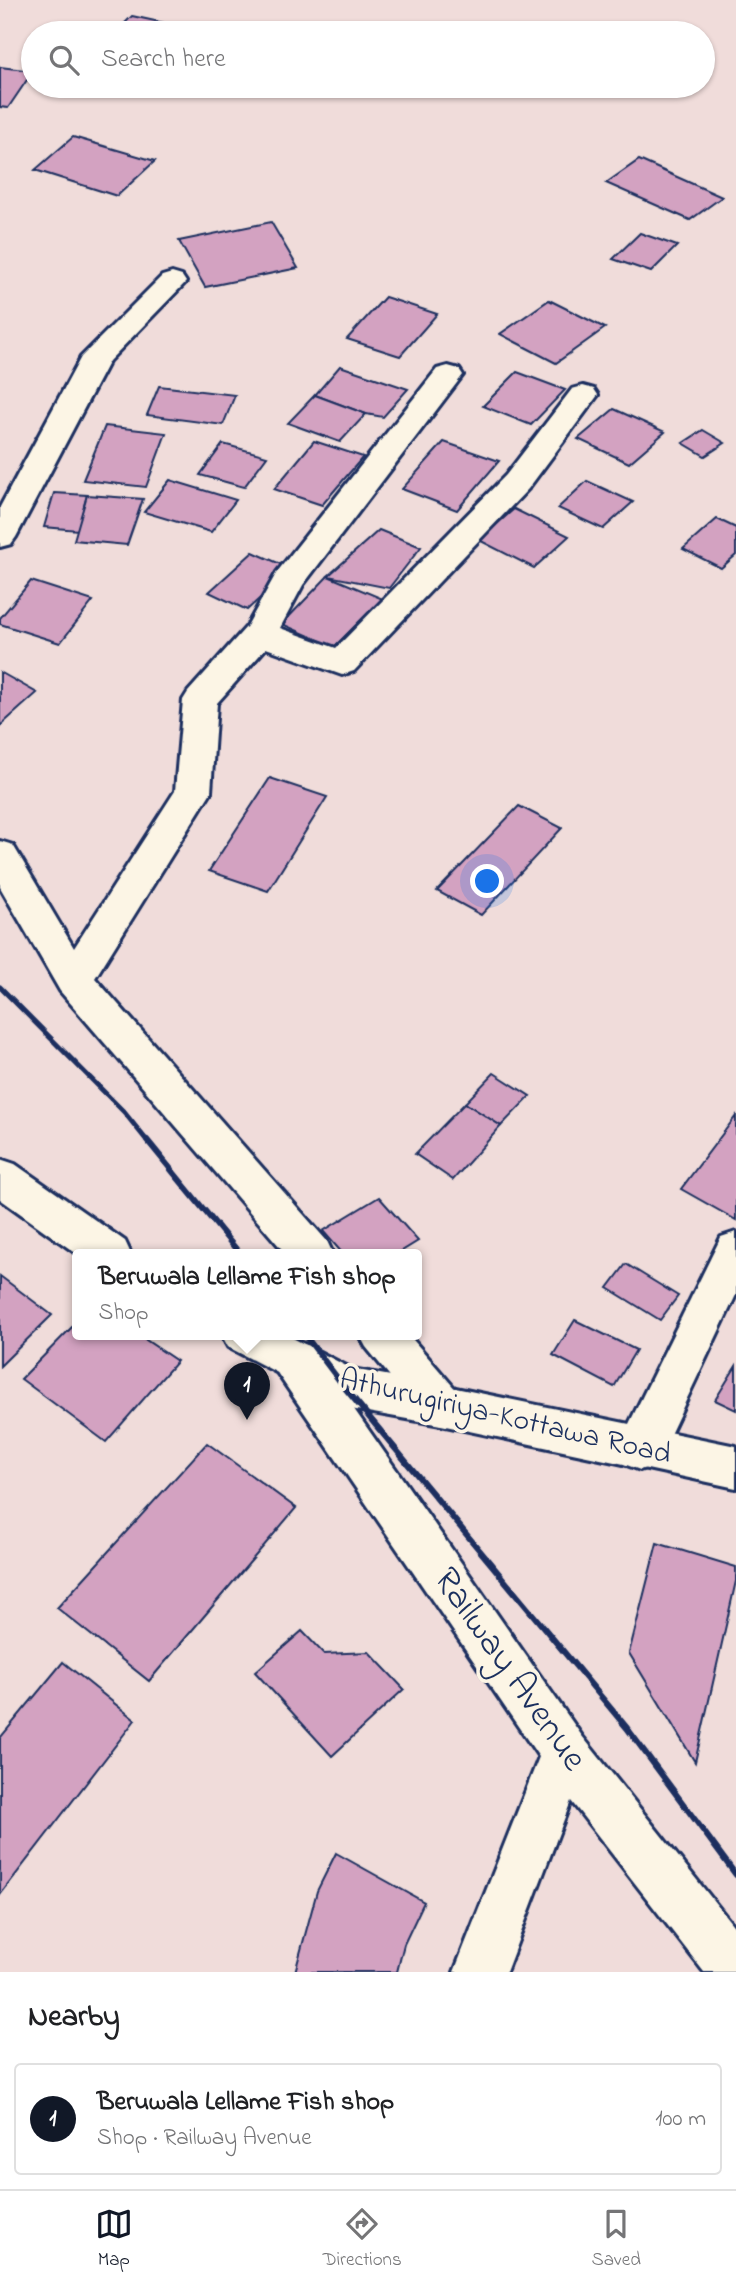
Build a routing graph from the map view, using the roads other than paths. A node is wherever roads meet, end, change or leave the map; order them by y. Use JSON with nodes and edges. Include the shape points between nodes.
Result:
{"nodes":[{"id":1,"x":172,"y":282,"type":"dead end"},
{"id":2,"x":448,"y":375,"type":"dead end"},
{"id":3,"x":583,"y":395,"type":"dead end"},
{"id":4,"x":0,"y":537,"type":"edge"},
{"id":5,"x":260,"y":633,"type":"junction"},
{"id":6,"x":0,"y":855,"type":"edge"},
{"id":7,"x":74,"y":980,"type":"junction"},
{"id":8,"x":0,"y":1176,"type":"edge"},
{"id":9,"x":103,"y":1249,"type":"edge"},
{"id":10,"x":308,"y":1249,"type":"edge"},
{"id":11,"x":736,"y":1250,"type":"edge"},
{"id":12,"x":255,"y":1340,"type":"edge"},
{"id":13,"x":386,"y":1340,"type":"edge"},
{"id":14,"x":294,"y":1360,"type":"junction"},
{"id":15,"x":441,"y":1405,"type":"junction"},
{"id":16,"x":640,"y":1449,"type":"junction"},
{"id":17,"x":736,"y":1468,"type":"edge"},
{"id":18,"x":565,"y":1753,"type":"junction"},
{"id":19,"x":736,"y":1971,"type":"edge"},
{"id":20,"x":480,"y":1972,"type":"edge"}],
"edges":[{"from":1,"to":4,"type":"street","via":[[96,357]]},
{"from":2,"to":5,"type":"street","via":[[289,580]]},
{"from":3,"to":5,"type":"street","via":[[517,482],[342,663]]},
{"from":5,"to":7,"type":"street","via":[[200,700],[193,792]]},
{"from":6,"to":7,"type":"street"},
{"from":7,"to":10,"type":"street"},
{"from":8,"to":9,"type":"street"},
{"from":11,"to":16,"type":"street"},
{"from":12,"to":14,"type":"street","name":"Athurugiriya-Kottawa Road"},
{"from":13,"to":15,"type":"street"},
{"from":14,"to":15,"type":"street","name":"Athurugiriya-Kottawa Road","via":[[345,1388]]},
{"from":14,"to":18,"type":"street","name":"Railway Avenue"},
{"from":15,"to":16,"type":"street","name":"Athurugiriya-Kottawa Road"},
{"from":16,"to":17,"type":"street","name":"Athurugiriya-Kottawa Road"},
{"from":18,"to":19,"type":"street","name":"Railway Avenue"},
{"from":18,"to":20,"type":"street"}]}
